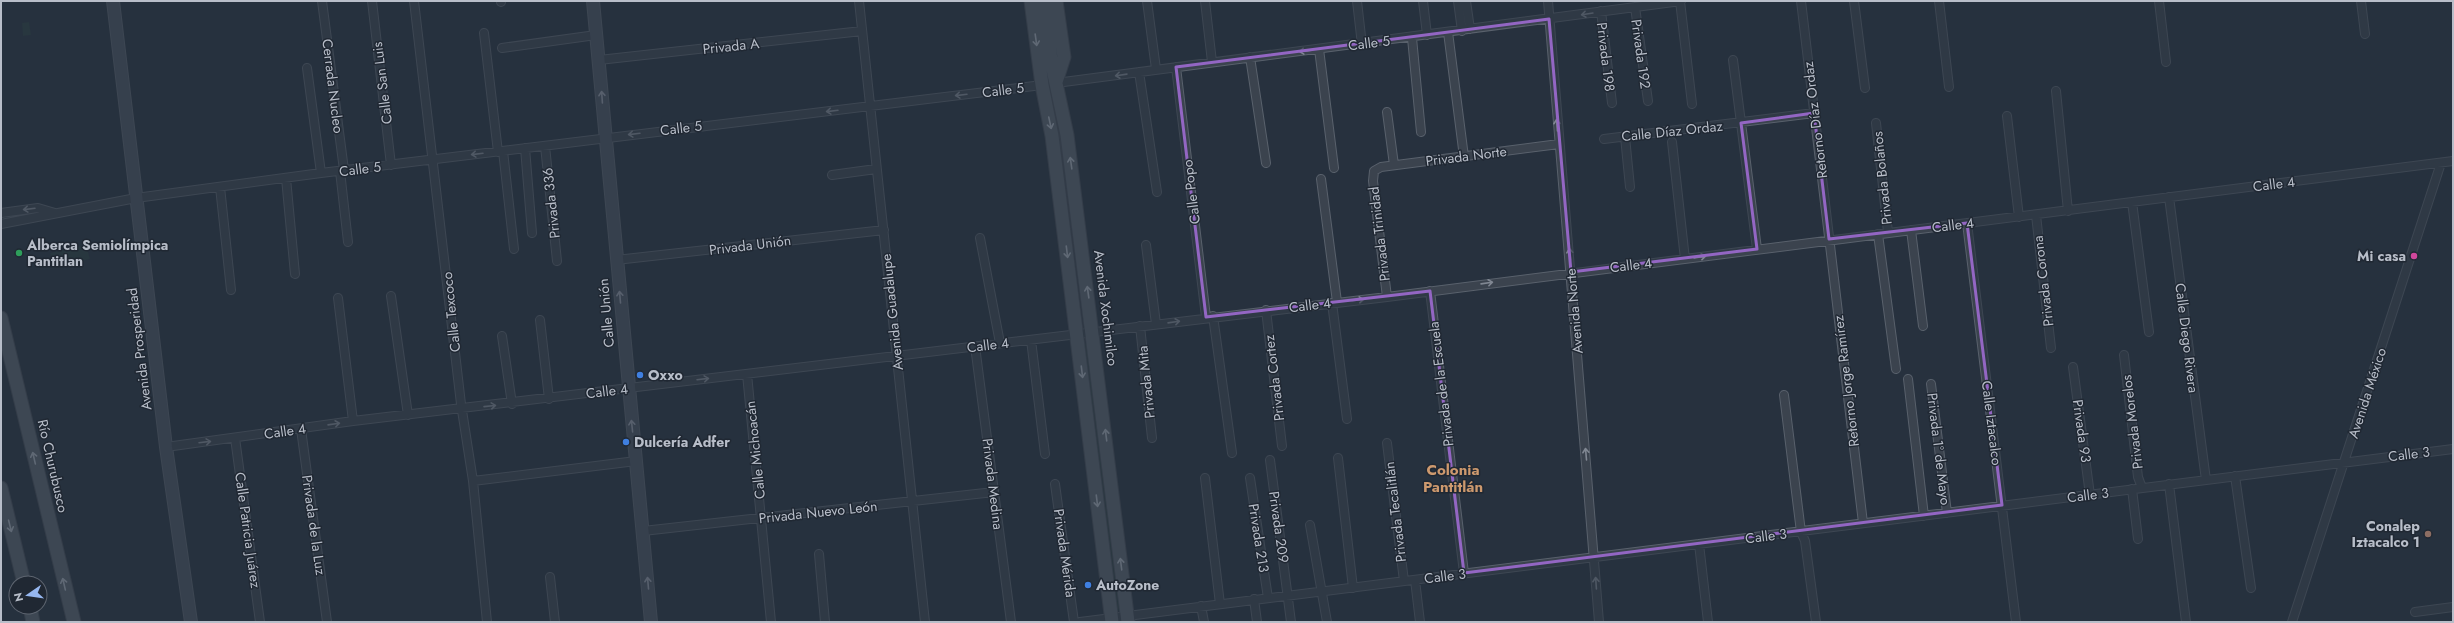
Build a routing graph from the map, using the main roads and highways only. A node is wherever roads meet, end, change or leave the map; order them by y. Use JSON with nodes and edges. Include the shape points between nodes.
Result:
{"nodes":[{"id":1,"x":1031,"y":1,"type":"edge"},
{"id":2,"x":1044,"y":1,"type":"edge"},
{"id":3,"x":1056,"y":1,"type":"edge"},
{"id":4,"x":1056,"y":83,"type":"junction"},
{"id":5,"x":1,"y":318,"type":"edge"},
{"id":6,"x":1,"y":488,"type":"edge"},
{"id":7,"x":22,"y":575,"type":"edge"},
{"id":8,"x":1128,"y":619,"type":"edge"},
{"id":9,"x":1111,"y":620,"type":"edge"},
{"id":10,"x":74,"y":622,"type":"edge"}],
"edges":[{"from":1,"to":9,"type":"main road","one_way":true,"via":[[1042,85],[1052,136]]},
{"from":2,"to":4,"type":"main road"},
{"from":3,"to":4,"type":"main road","name":"Avenida Xochimilco","via":[[1064,57]]},
{"from":8,"to":4,"type":"main road","name":"Avenida Xochimilco","one_way":true,"via":[[1067,135]]},
{"from":10,"to":5,"type":"main road","name":"Río Churubusco","one_way":true},
{"from":6,"to":7,"type":"main road","one_way":true}]}
